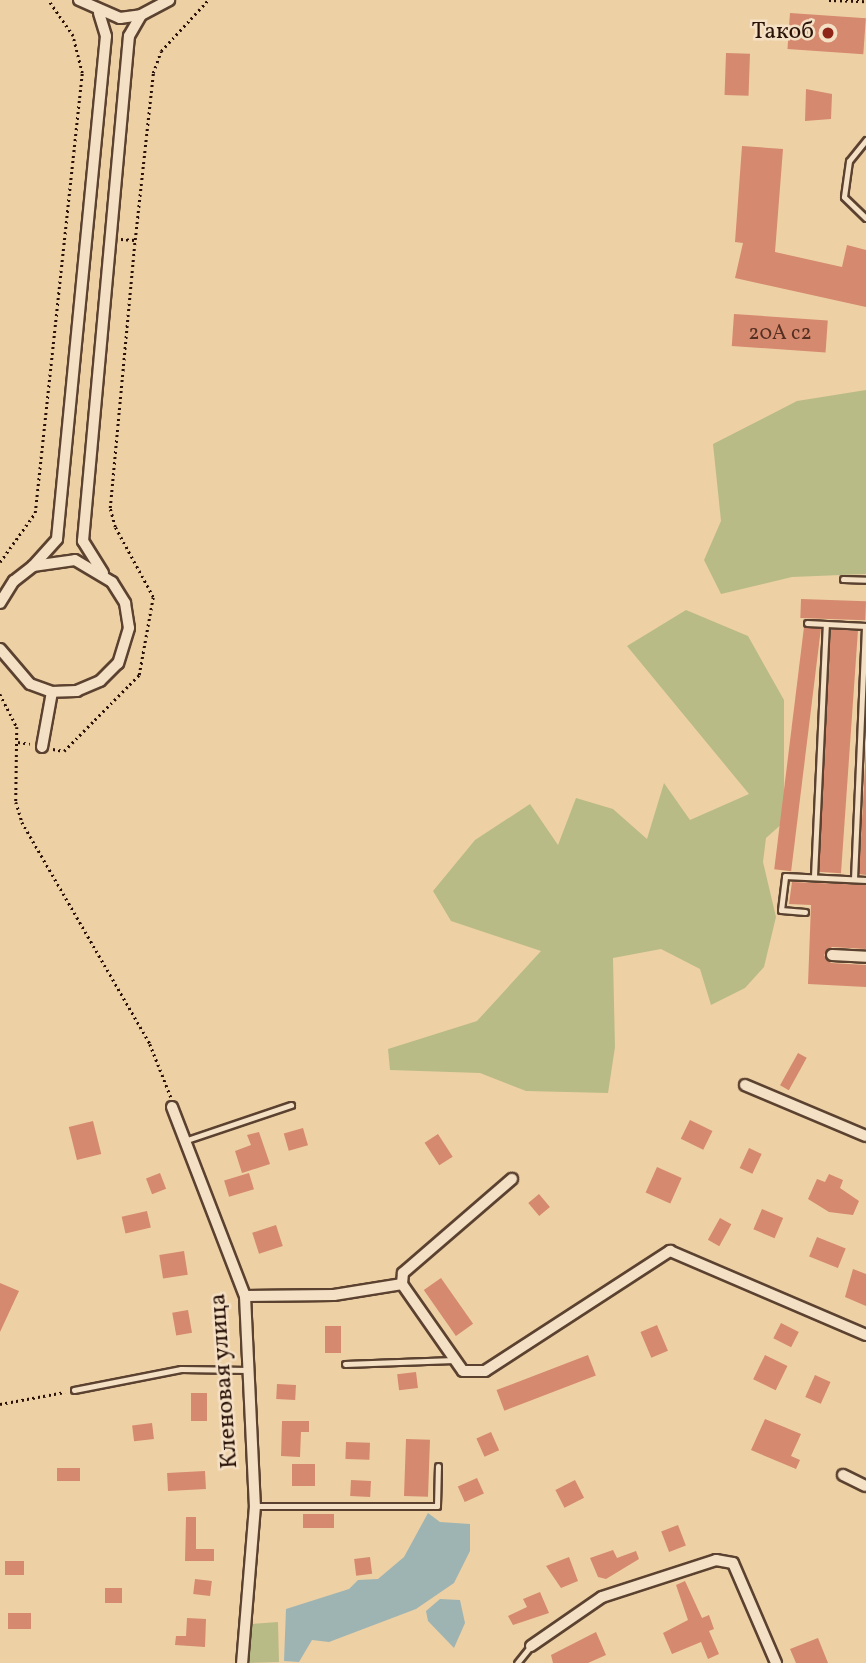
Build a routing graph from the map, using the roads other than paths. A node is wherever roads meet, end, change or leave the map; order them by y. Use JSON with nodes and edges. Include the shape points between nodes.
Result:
{"nodes":[{"id":1,"x":79,"y":0,"type":"edge"},
{"id":2,"x":169,"y":0,"type":"edge"},
{"id":3,"x":99,"y":13,"type":"junction"},
{"id":4,"x":141,"y":16,"type":"junction"},
{"id":5,"x":866,"y":141,"type":"edge"},
{"id":6,"x":866,"y":218,"type":"edge"},
{"id":7,"x":33,"y":566,"type":"junction"},
{"id":8,"x":103,"y":573,"type":"junction"},
{"id":9,"x":844,"y":579,"type":"dead end"},
{"id":10,"x":866,"y":580,"type":"edge"},
{"id":11,"x":0,"y":603,"type":"edge"},
{"id":12,"x":807,"y":623,"type":"dead end"},
{"id":13,"x":826,"y":624,"type":"junction"},
{"id":14,"x":865,"y":626,"type":"edge"},
{"id":15,"x":0,"y":649,"type":"edge"},
{"id":16,"x":52,"y":692,"type":"junction"},
{"id":17,"x":42,"y":747,"type":"road end"},
{"id":18,"x":814,"y":876,"type":"junction"},
{"id":19,"x":854,"y":879,"type":"junction"},
{"id":20,"x":866,"y":880,"type":"edge"},
{"id":21,"x":805,"y":912,"type":"dead end"},
{"id":22,"x":832,"y":955,"type":"dead end"},
{"id":23,"x":866,"y":957,"type":"edge"},
{"id":24,"x":745,"y":1085,"type":"dead end"},
{"id":25,"x":291,"y":1105,"type":"dead end"},
{"id":26,"x":172,"y":1107,"type":"road end"},
{"id":27,"x":866,"y":1136,"type":"edge"},
{"id":28,"x":184,"y":1141,"type":"junction"},
{"id":29,"x":512,"y":1179,"type":"dead end"},
{"id":30,"x":402,"y":1284,"type":"junction"},
{"id":31,"x":245,"y":1296,"type":"junction"},
{"id":32,"x":866,"y":1335,"type":"edge"},
{"id":33,"x":454,"y":1360,"type":"junction"},
{"id":34,"x":345,"y":1364,"type":"dead end"},
{"id":35,"x":248,"y":1370,"type":"junction"},
{"id":36,"x":74,"y":1391,"type":"road end"},
{"id":37,"x":438,"y":1466,"type":"dead end"},
{"id":38,"x":843,"y":1475,"type":"dead end"},
{"id":39,"x":866,"y":1486,"type":"edge"},
{"id":40,"x":255,"y":1506,"type":"junction"},
{"id":41,"x":531,"y":1646,"type":"joint"},
{"id":42,"x":242,"y":1663,"type":"edge"},
{"id":43,"x":517,"y":1663,"type":"edge"},
{"id":44,"x":776,"y":1663,"type":"edge"}],
"edges":[{"from":1,"to":3,"type":"street"},
{"from":2,"to":4,"type":"street"},
{"from":3,"to":4,"type":"street"},
{"from":3,"to":7,"type":"street","via":[[106,36],[57,539]]},
{"from":4,"to":8,"type":"street","via":[[129,36],[83,541]]},
{"from":5,"to":6,"type":"lane","via":[[849,161],[844,197]]},
{"from":7,"to":8,"type":"street","via":[[75,560]]},
{"from":7,"to":11,"type":"street","via":[[14,580]]},
{"from":8,"to":16,"type":"street","via":[[125,603],[129,628],[124,652],[110,673],[89,687]]},
{"from":9,"to":10,"type":"lane"},
{"from":12,"to":13,"type":"lane"},
{"from":13,"to":14,"type":"lane"},
{"from":13,"to":18,"type":"lane"},
{"from":14,"to":19,"type":"lane"},
{"from":15,"to":16,"type":"street","via":[[20,677]]},
{"from":16,"to":17,"type":"street"},
{"from":18,"to":19,"type":"lane"},
{"from":18,"to":21,"type":"lane","via":[[785,876],[781,910]]},
{"from":19,"to":20,"type":"lane"},
{"from":22,"to":23,"type":"street"},
{"from":24,"to":27,"type":"street"},
{"from":25,"to":28,"type":"lane"},
{"from":26,"to":28,"type":"street","name":"Кленовая улица"},
{"from":28,"to":31,"type":"street","name":"Кленовая улица"},
{"from":29,"to":30,"type":"street","via":[[403,1273]]},
{"from":30,"to":31,"type":"street","via":[[334,1295]]},
{"from":30,"to":33,"type":"street"},
{"from":31,"to":35,"type":"street","name":"Кленовая улица"},
{"from":32,"to":33,"type":"street","via":[[670,1251],[485,1371],[463,1371]]},
{"from":33,"to":34,"type":"lane"},
{"from":35,"to":36,"type":"lane","via":[[181,1369]]},
{"from":35,"to":40,"type":"street","name":"Кленовая улица"},
{"from":37,"to":40,"type":"lane","via":[[437,1506]]},
{"from":38,"to":39,"type":"street"},
{"from":40,"to":42,"type":"street","name":"Кленовая улица"},
{"from":41,"to":43,"type":"lane"},
{"from":41,"to":44,"type":"street","via":[[602,1597],[716,1560],[733,1563]]}]}
